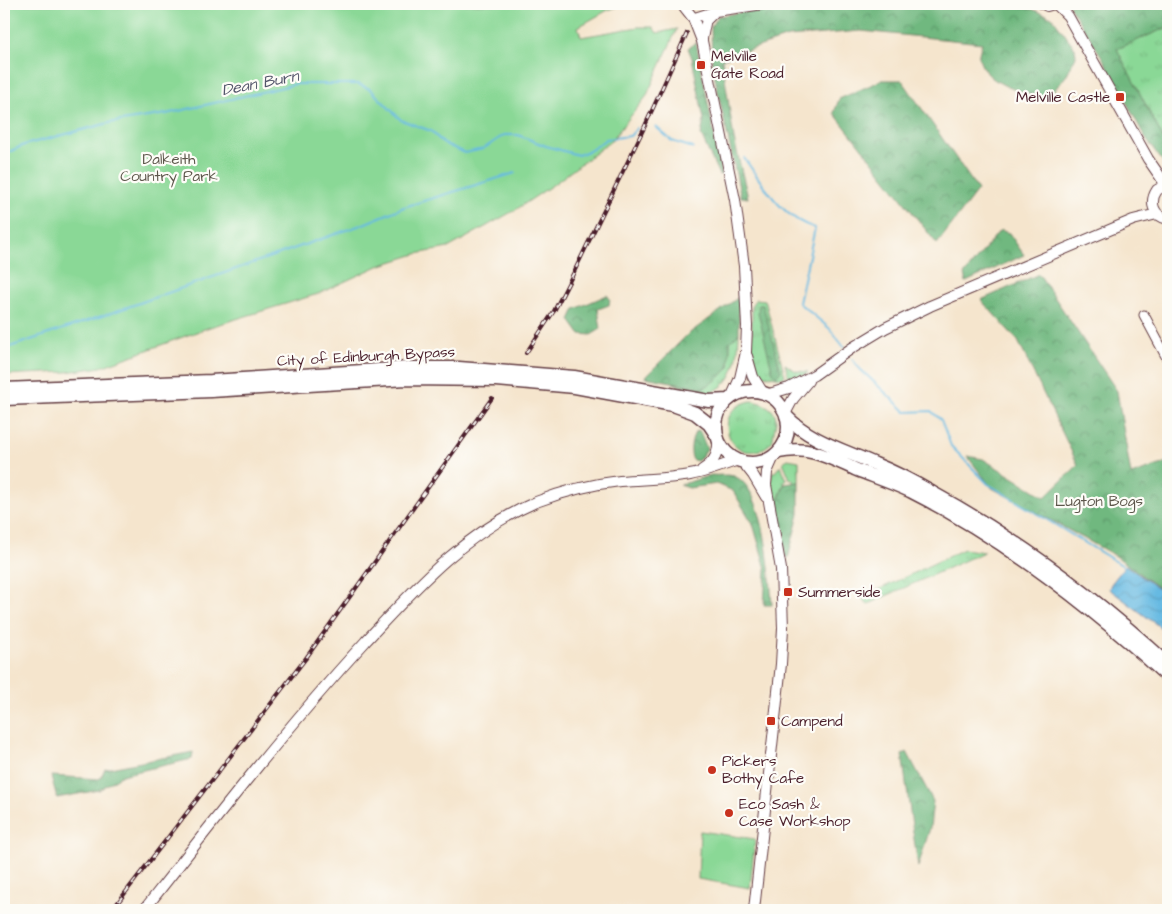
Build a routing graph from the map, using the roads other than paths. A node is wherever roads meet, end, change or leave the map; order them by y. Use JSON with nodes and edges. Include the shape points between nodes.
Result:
{"nodes":[{"id":1,"x":682,"y":4,"type":"edge"},
{"id":2,"x":767,"y":4,"type":"edge"},
{"id":3,"x":1043,"y":4,"type":"edge"},
{"id":4,"x":1055,"y":4,"type":"edge"},
{"id":5,"x":719,"y":11,"type":"junction"},
{"id":6,"x":693,"y":18,"type":"junction"},
{"id":7,"x":702,"y":40,"type":"junction"},
{"id":8,"x":1164,"y":186,"type":"edge"},
{"id":9,"x":1152,"y":200,"type":"junction"},
{"id":10,"x":1158,"y":214,"type":"junction"},
{"id":11,"x":1168,"y":219,"type":"edge"},
{"id":12,"x":1133,"y":220,"type":"junction"},
{"id":13,"x":1144,"y":314,"type":"dead end"},
{"id":14,"x":746,"y":352,"type":"junction"},
{"id":15,"x":1168,"y":360,"type":"edge"},
{"id":16,"x":814,"y":375,"type":"junction"},
{"id":17,"x":4,"y":389,"type":"edge"},
{"id":18,"x":765,"y":394,"type":"junction"},
{"id":19,"x":4,"y":399,"type":"edge"},
{"id":20,"x":730,"y":399,"type":"junction"},
{"id":21,"x":785,"y":415,"type":"junction"},
{"id":22,"x":718,"y":437,"type":"junction"},
{"id":23,"x":776,"y":453,"type":"junction"},
{"id":24,"x":740,"y":461,"type":"junction"},
{"id":25,"x":697,"y":473,"type":"junction"},
{"id":26,"x":769,"y":502,"type":"junction"},
{"id":27,"x":1168,"y":664,"type":"edge"},
{"id":28,"x":1168,"y":677,"type":"edge"},
{"id":29,"x":144,"y":910,"type":"edge"},
{"id":30,"x":754,"y":910,"type":"edge"}],
"edges":[{"from":1,"to":6,"type":"main road"},
{"from":2,"to":5,"type":"street"},
{"from":3,"to":4,"type":"main road"},
{"from":4,"to":8,"type":"main road","via":[[1068,16]]},
{"from":5,"to":6,"type":"street"},
{"from":5,"to":7,"type":"street","via":[[706,21]]},
{"from":6,"to":7,"type":"main road"},
{"from":7,"to":14,"type":"main road","via":[[738,214],[746,294]]},
{"from":8,"to":9,"type":"main road"},
{"from":9,"to":10,"type":"main road"},
{"from":9,"to":12,"type":"main road"},
{"from":10,"to":11,"type":"main road"},
{"from":10,"to":12,"type":"main road"},
{"from":12,"to":16,"type":"main road","via":[[885,328]]},
{"from":13,"to":15,"type":"street"},
{"from":14,"to":18,"type":"main road","via":[[753,377]]},
{"from":14,"to":20,"type":"main road","via":[[740,378]]},
{"from":16,"to":18,"type":"main road","via":[[789,388]]},
{"from":16,"to":21,"type":"main road","via":[[793,399]]},
{"from":17,"to":20,"type":"highway","name":"City of Edinburgh Bypass","via":[[459,368],[574,377],[709,401]]},
{"from":18,"to":20,"type":"highway","via":[[748,391]]},
{"from":18,"to":21,"type":"highway","via":[[776,401]]},
{"from":19,"to":22,"type":"highway","name":"City of Edinburgh Bypass","via":[[406,379],[496,380],[575,387],[672,405],[695,412]]},
{"from":20,"to":22,"type":"highway","via":[[719,413]]},
{"from":21,"to":23,"type":"highway","via":[[787,435]]},
{"from":21,"to":27,"type":"highway","via":[[811,436],[923,487],[1046,562],[1134,632]]},
{"from":22,"to":24,"type":"highway","via":[[726,452]]},
{"from":22,"to":25,"type":"main road","via":[[715,460]]},
{"from":23,"to":24,"type":"highway","via":[[762,461]]},
{"from":23,"to":26,"type":"main road","via":[[767,472]]},
{"from":23,"to":28,"type":"highway","via":[[798,449],[822,454],[950,513],[1008,548],[1068,592]]},
{"from":24,"to":25,"type":"main road"},
{"from":24,"to":26,"type":"main road","via":[[754,475]]},
{"from":25,"to":29,"type":"main road","via":[[618,481],[563,494],[518,510],[464,544],[418,586],[317,694]]},
{"from":26,"to":30,"type":"main road","via":[[781,569],[783,628]]}]}
